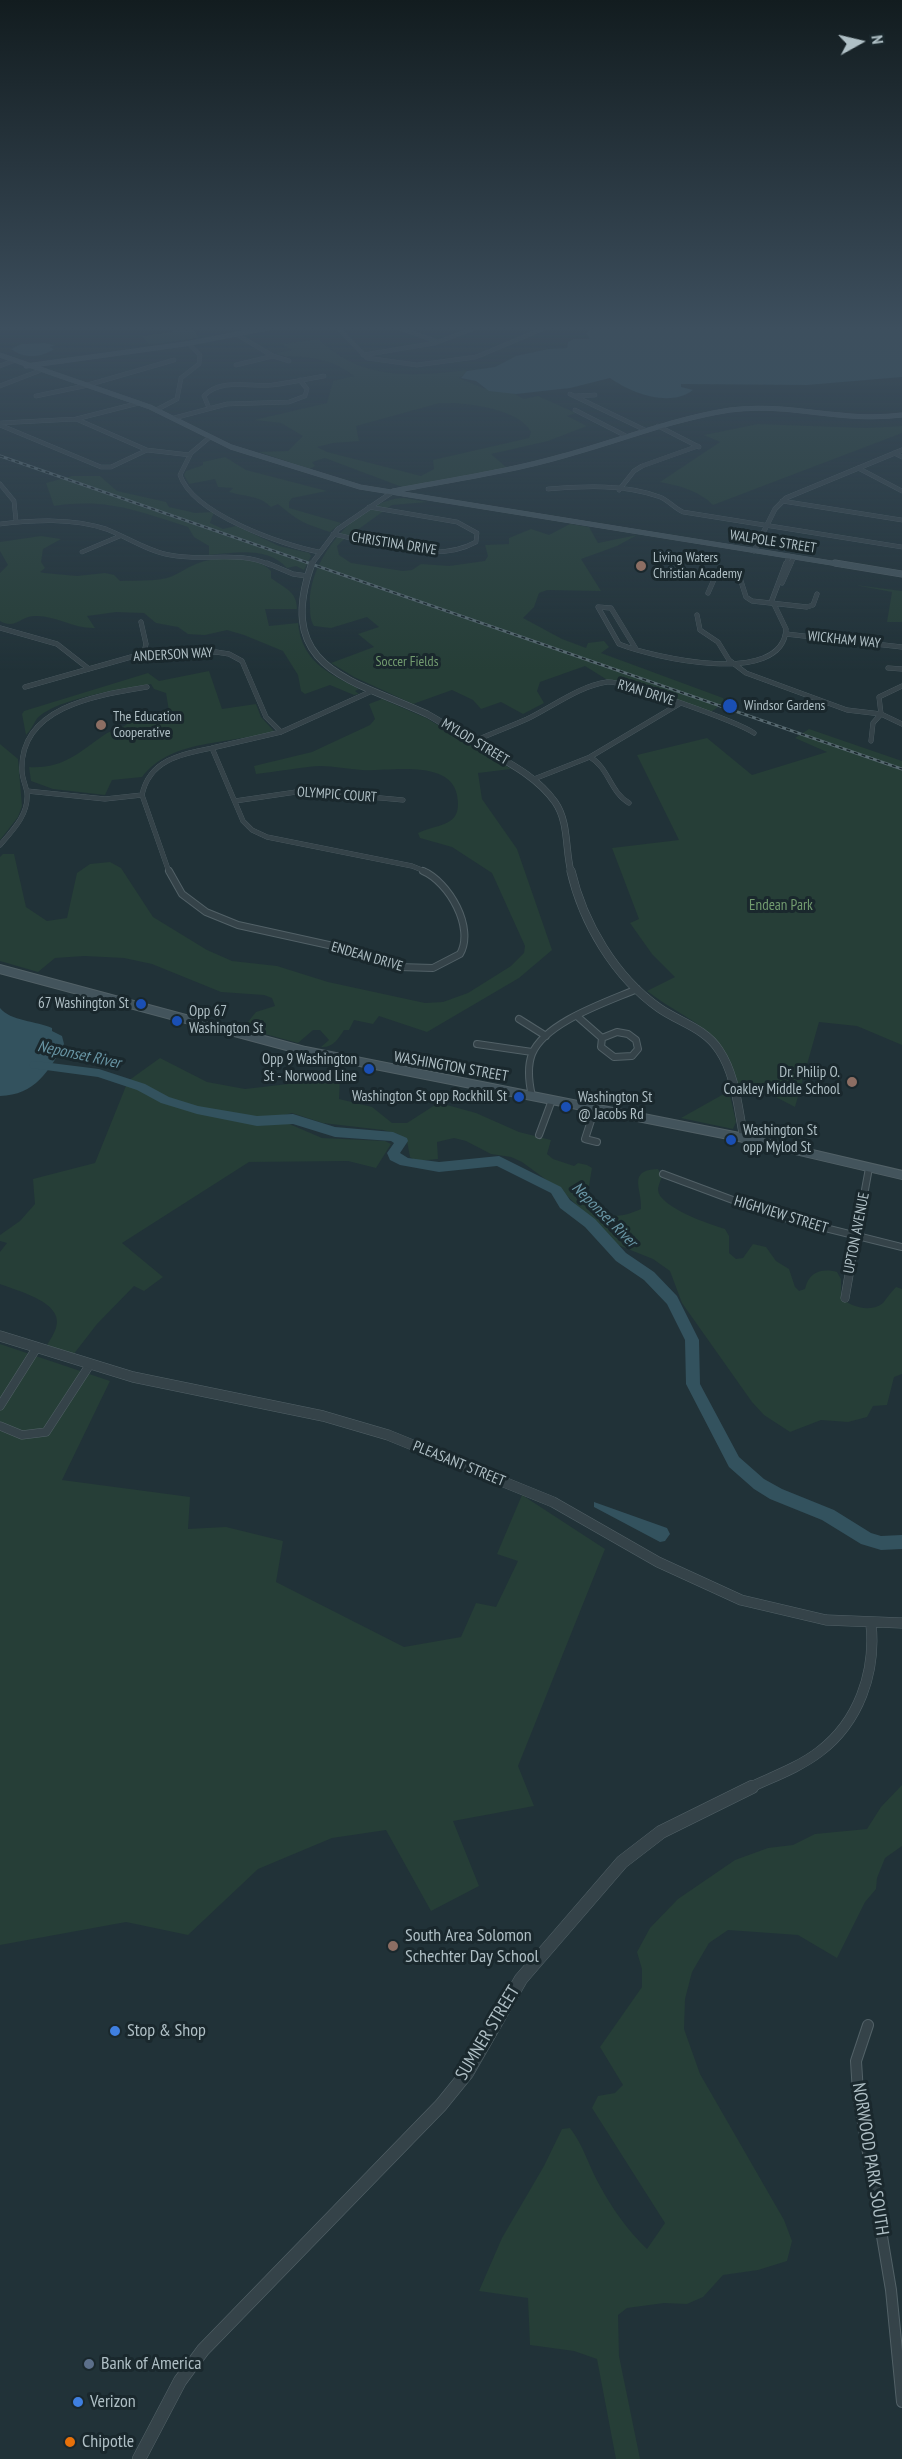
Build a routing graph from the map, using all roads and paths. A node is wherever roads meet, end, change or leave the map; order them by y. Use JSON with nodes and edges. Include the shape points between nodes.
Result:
{"nodes":[{"id":1,"x":41,"y":442,"type":"edge"},
{"id":2,"x":129,"y":442,"type":"edge"},
{"id":3,"x":205,"y":442,"type":"edge"},
{"id":4,"x":220,"y":442,"type":"edge"},
{"id":5,"x":607,"y":442,"type":"edge"},
{"id":6,"x":689,"y":442,"type":"edge"},
{"id":7,"x":147,"y":450,"type":"junction"},
{"id":8,"x":902,"y":450,"type":"edge"},
{"id":9,"x":894,"y":453,"type":"junction"},
{"id":10,"x":190,"y":455,"type":"junction"},
{"id":11,"x":902,"y":457,"type":"edge"},
{"id":12,"x":858,"y":468,"type":"junction"},
{"id":13,"x":0,"y":484,"type":"edge"},
{"id":14,"x":548,"y":489,"type":"dead end"},
{"id":15,"x":619,"y":490,"type":"junction"},
{"id":16,"x":902,"y":491,"type":"edge"},
{"id":17,"x":391,"y":493,"type":"junction"},
{"id":18,"x":782,"y":501,"type":"junction"},
{"id":19,"x":369,"y":507,"type":"junction"},
{"id":20,"x":902,"y":520,"type":"edge"},
{"id":21,"x":16,"y":521,"type":"junction"},
{"id":22,"x":0,"y":524,"type":"edge"},
{"id":23,"x":767,"y":526,"type":"junction"},
{"id":24,"x":333,"y":534,"type":"junction"},
{"id":25,"x":120,"y":536,"type":"junction"},
{"id":26,"x":902,"y":547,"type":"edge"},
{"id":27,"x":754,"y":551,"type":"junction"},
{"id":28,"x":82,"y":552,"type":"dead end"},
{"id":29,"x":319,"y":552,"type":"junction"},
{"id":30,"x":791,"y":557,"type":"junction"},
{"id":31,"x":902,"y":574,"type":"edge"},
{"id":32,"x":307,"y":576,"type":"junction"},
{"id":33,"x":708,"y":593,"type":"dead end"},
{"id":34,"x":817,"y":594,"type":"dead end"},
{"id":35,"x":774,"y":605,"type":"junction"},
{"id":36,"x":697,"y":615,"type":"dead end"},
{"id":37,"x":141,"y":622,"type":"dead end"},
{"id":38,"x":0,"y":627,"type":"edge"},
{"id":39,"x":786,"y":634,"type":"junction"},
{"id":40,"x":902,"y":647,"type":"edge"},
{"id":41,"x":636,"y":649,"type":"junction"},
{"id":42,"x":143,"y":656,"type":"junction"},
{"id":43,"x":732,"y":663,"type":"junction"},
{"id":44,"x":888,"y":668,"type":"dead end"},
{"id":45,"x":89,"y":669,"type":"junction"},
{"id":46,"x":902,"y":669,"type":"edge"},
{"id":47,"x":902,"y":686,"type":"edge"},
{"id":48,"x":25,"y":687,"type":"dead end"},
{"id":49,"x":147,"y":687,"type":"dead end"},
{"id":50,"x":372,"y":691,"type":"junction"},
{"id":51,"x":679,"y":704,"type":"junction"},
{"id":52,"x":881,"y":714,"type":"junction"},
{"id":53,"x":902,"y":724,"type":"edge"},
{"id":54,"x":281,"y":732,"type":"junction"},
{"id":55,"x":754,"y":734,"type":"dead end"},
{"id":56,"x":872,"y":741,"type":"dead end"},
{"id":57,"x":472,"y":742,"type":"junction"},
{"id":58,"x":212,"y":748,"type":"junction"},
{"id":59,"x":590,"y":758,"type":"junction"},
{"id":60,"x":534,"y":779,"type":"junction"},
{"id":61,"x":27,"y":791,"type":"junction"},
{"id":62,"x":142,"y":795,"type":"junction"},
{"id":63,"x":403,"y":800,"type":"dead end"},
{"id":64,"x":235,"y":801,"type":"junction"},
{"id":65,"x":629,"y":803,"type":"dead end"},
{"id":66,"x":0,"y":845,"type":"edge"},
{"id":67,"x":0,"y":969,"type":"edge"},
{"id":68,"x":637,"y":989,"type":"junction"},
{"id":69,"x":578,"y":1017,"type":"junction"},
{"id":70,"x":519,"y":1018,"type":"dead end"},
{"id":71,"x":546,"y":1036,"type":"junction"},
{"id":72,"x":602,"y":1038,"type":"junction"},
{"id":73,"x":477,"y":1044,"type":"dead end"},
{"id":74,"x":532,"y":1052,"type":"junction"},
{"id":75,"x":532,"y":1096,"type":"junction"},
{"id":76,"x":552,"y":1100,"type":"junction"},
{"id":77,"x":595,"y":1108,"type":"junction"},
{"id":78,"x":539,"y":1135,"type":"dead end"},
{"id":79,"x":744,"y":1138,"type":"junction"},
{"id":80,"x":597,"y":1142,"type":"dead end"},
{"id":81,"x":870,"y":1168,"type":"junction"},
{"id":82,"x":663,"y":1174,"type":"dead end"},
{"id":83,"x":902,"y":1175,"type":"edge"},
{"id":84,"x":856,"y":1236,"type":"junction"},
{"id":85,"x":902,"y":1247,"type":"edge"},
{"id":86,"x":844,"y":1298,"type":"dead end"},
{"id":87,"x":0,"y":1336,"type":"edge"},
{"id":88,"x":36,"y":1349,"type":"junction"},
{"id":89,"x":89,"y":1365,"type":"junction"},
{"id":90,"x":0,"y":1406,"type":"edge"},
{"id":91,"x":0,"y":1425,"type":"edge"},
{"id":92,"x":902,"y":1623,"type":"edge"},
{"id":93,"x":871,"y":1624,"type":"junction"},
{"id":94,"x":868,"y":2025,"type":"dead end"},
{"id":95,"x":902,"y":2402,"type":"edge"},
{"id":96,"x":139,"y":2459,"type":"edge"}],
"edges":[{"from":1,"to":7,"type":"street","via":[[105,468]]},
{"from":2,"to":7,"type":"street"},
{"from":3,"to":10,"type":"street"},
{"from":4,"to":17,"type":"main road","name":"WALPOLE STREET","via":[[336,480]]},
{"from":5,"to":17,"type":"main road","via":[[542,461]]},
{"from":6,"to":15,"type":"street","via":[[699,447],[642,466]]},
{"from":7,"to":10,"type":"street"},
{"from":8,"to":9,"type":"street"},
{"from":9,"to":11,"type":"street"},
{"from":9,"to":12,"type":"street"},
{"from":10,"to":29,"type":"street","via":[[180,478],[204,501],[248,531],[287,546]]},
{"from":12,"to":16,"type":"street"},
{"from":12,"to":18,"type":"street"},
{"from":13,"to":21,"type":"street","via":[[14,501]]},
{"from":14,"to":15,"type":"street","via":[[586,486]]},
{"from":15,"to":23,"type":"street","via":[[660,497],[683,512]]},
{"from":17,"to":19,"type":"street","name":"MYLOD STREET"},
{"from":17,"to":27,"type":"main road","name":"WALPOLE STREET"},
{"from":18,"to":20,"type":"street"},
{"from":18,"to":23,"type":"street"},
{"from":19,"to":24,"type":"street","name":"MYLOD STREET"},
{"from":19,"to":24,"type":"street","name":"CHRISTINA DRIVE","via":[[457,522],[477,533],[476,542],[462,550],[437,552]]},
{"from":21,"to":22,"type":"street"},
{"from":21,"to":25,"type":"street","via":[[74,522]]},
{"from":23,"to":26,"type":"street"},
{"from":23,"to":27,"type":"street"},
{"from":24,"to":29,"type":"street","name":"MYLOD STREET"},
{"from":25,"to":28,"type":"street"},
{"from":25,"to":32,"type":"street","via":[[167,555],[239,556],[269,562],[289,574]]},
{"from":27,"to":30,"type":"main road","name":"WALPOLE STREET"},
{"from":29,"to":32,"type":"street","name":"MYLOD STREET"},
{"from":30,"to":31,"type":"main road","name":"WALPOLE STREET"},
{"from":30,"to":35,"type":"street"},
{"from":32,"to":50,"type":"street","name":"MYLOD STREET","via":[[303,606],[310,646],[331,669]]},
{"from":33,"to":35,"type":"street","via":[[716,575],[731,573],[741,580],[748,598]]},
{"from":34,"to":35,"type":"street","via":[[810,607]]},
{"from":35,"to":39,"type":"street"},
{"from":36,"to":43,"type":"street","via":[[700,630],[718,642]]},
{"from":37,"to":42,"type":"street","via":[[146,644]]},
{"from":38,"to":45,"type":"street","via":[[57,644]]},
{"from":39,"to":40,"type":"street","name":"WICKHAM WAY"},
{"from":39,"to":43,"type":"street","via":[[782,644],[769,654]]},
{"from":41,"to":41,"type":"street","via":[[611,609],[598,606],[619,644]]},
{"from":41,"to":43,"type":"street","via":[[694,662]]},
{"from":42,"to":45,"type":"street","name":"ANDERSON WAY"},
{"from":42,"to":54,"type":"street","name":"ANDERSON WAY","via":[[211,652],[236,657],[244,664],[266,717]]},
{"from":43,"to":52,"type":"street","via":[[750,675],[847,710]]},
{"from":44,"to":46,"type":"street"},
{"from":45,"to":48,"type":"street","name":"ANDERSON WAY"},
{"from":47,"to":52,"type":"street","via":[[879,698]]},
{"from":49,"to":61,"type":"street","via":[[100,695],[47,716],[26,746],[22,770]]},
{"from":50,"to":54,"type":"street"},
{"from":50,"to":57,"type":"street","name":"MYLOD STREET","via":[[439,721]]},
{"from":51,"to":55,"type":"street","name":"RYAN DRIVE","via":[[741,724]]},
{"from":51,"to":57,"type":"street","name":"RYAN DRIVE","via":[[605,683]]},
{"from":51,"to":59,"type":"street"},
{"from":52,"to":53,"type":"street"},
{"from":52,"to":56,"type":"street","via":[[873,723]]},
{"from":54,"to":58,"type":"street"},
{"from":57,"to":60,"type":"street","name":"MYLOD STREET"},
{"from":58,"to":62,"type":"street","via":[[161,763],[145,780]]},
{"from":58,"to":64,"type":"street","name":"ENDEAN DRIVE"},
{"from":59,"to":60,"type":"street"},
{"from":59,"to":65,"type":"street","via":[[602,764],[619,795]]},
{"from":60,"to":68,"type":"street","name":"MYLOD STREET","via":[[563,813],[572,876],[605,950]]},
{"from":61,"to":62,"type":"street","via":[[105,799]]},
{"from":61,"to":66,"type":"street","via":[[22,818]]},
{"from":62,"to":64,"type":"street","name":"ENDEAN DRIVE","via":[[176,887],[215,917],[365,953],[409,969],[443,965],[462,951],[466,936],[454,898],[436,877],[412,866],[259,834],[244,823]]},
{"from":63,"to":64,"type":"street","name":"OLYMPIC COURT","via":[[296,791]]},
{"from":67,"to":75,"type":"main road","name":"WASHINGTON STREET","via":[[305,1051]]},
{"from":68,"to":69,"type":"street"},
{"from":68,"to":79,"type":"street","name":"MYLOD STREET","via":[[658,1007],[702,1031],[717,1047],[726,1064]]},
{"from":69,"to":71,"type":"street"},
{"from":69,"to":72,"type":"street"},
{"from":70,"to":71,"type":"street"},
{"from":71,"to":74,"type":"street"},
{"from":72,"to":72,"type":"street","via":[[601,1047],[613,1057],[632,1056],[638,1048],[636,1040],[623,1033]]},
{"from":73,"to":74,"type":"street"},
{"from":74,"to":75,"type":"street"},
{"from":75,"to":76,"type":"main road","name":"WASHINGTON STREET"},
{"from":76,"to":77,"type":"main road","name":"WASHINGTON STREET"},
{"from":76,"to":78,"type":"street"},
{"from":77,"to":79,"type":"main road","name":"WASHINGTON STREET"},
{"from":77,"to":80,"type":"street","via":[[585,1139]]},
{"from":79,"to":81,"type":"main road","name":"WASHINGTON STREET"},
{"from":81,"to":83,"type":"main road","name":"WASHINGTON STREET"},
{"from":81,"to":84,"type":"street","name":"UPTON AVENUE"},
{"from":82,"to":84,"type":"street","name":"HIGHVIEW STREET","via":[[772,1215]]},
{"from":84,"to":85,"type":"street","name":"HIGHVIEW STREET"},
{"from":84,"to":86,"type":"street","name":"UPTON AVENUE"},
{"from":87,"to":88,"type":"street","name":"PLEASANT STREET"},
{"from":88,"to":89,"type":"street","name":"PLEASANT STREET"},
{"from":88,"to":90,"type":"street"},
{"from":89,"to":91,"type":"street","via":[[46,1432],[35,1437],[20,1435]]},
{"from":89,"to":93,"type":"street","name":"PLEASANT STREET","via":[[378,1431],[553,1502],[715,1590],[794,1615]]},
{"from":92,"to":93,"type":"street","name":"PLEASANT STREET"},
{"from":93,"to":96,"type":"street","name":"SUMNER STREET","via":[[869,1675],[862,1699],[839,1734],[794,1767],[661,1832],[622,1862],[521,1979],[467,2073],[441,2105],[203,2350],[180,2381]]},
{"from":94,"to":95,"type":"street","name":"NORWOOD PARK SOUTH","via":[[856,2061],[858,2092],[891,2290]]}]}
